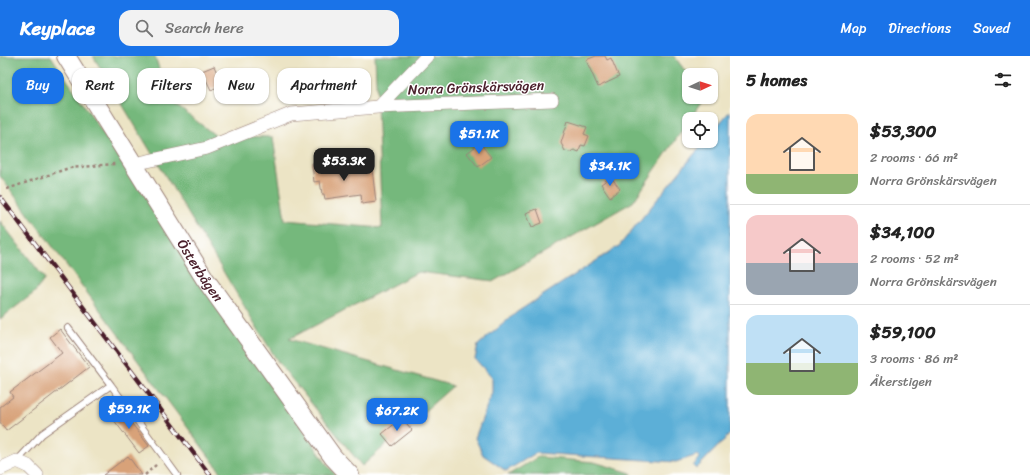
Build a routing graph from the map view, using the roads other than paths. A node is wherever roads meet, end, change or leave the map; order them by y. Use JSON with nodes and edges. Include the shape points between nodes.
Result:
{"nodes":[{"id":1,"x":66,"y":56,"type":"edge"},
{"id":2,"x":427,"y":56,"type":"edge"},
{"id":3,"x":552,"y":100,"type":"dead end"},
{"id":4,"x":378,"y":107,"type":"junction"},
{"id":5,"x":134,"y":164,"type":"junction"},
{"id":6,"x":68,"y":328,"type":"dead end"},
{"id":7,"x":110,"y":385,"type":"junction"},
{"id":8,"x":17,"y":461,"type":"junction"},
{"id":9,"x":0,"y":469,"type":"edge"},
{"id":10,"x":37,"y":475,"type":"edge"},
{"id":11,"x":177,"y":475,"type":"edge"},
{"id":12,"x":350,"y":475,"type":"edge"}],
"edges":[{"from":1,"to":5,"type":"main road","name":"Österbågen"},
{"from":2,"to":4,"type":"street","name":"Norra Grönskärsvägen"},
{"from":3,"to":4,"type":"street","name":"Norra Grönskärsvägen"},
{"from":4,"to":5,"type":"street","name":"Norra Grönskärsvägen","via":[[291,114],[207,148]]},
{"from":5,"to":12,"type":"main road","name":"Österbågen","via":[[205,279],[333,457]]},
{"from":6,"to":7,"type":"lane"},
{"from":7,"to":8,"type":"lane","via":[[42,434]]},
{"from":7,"to":11,"type":"lane"},
{"from":8,"to":9,"type":"street"},
{"from":8,"to":10,"type":"street","via":[[28,466]]}]}
